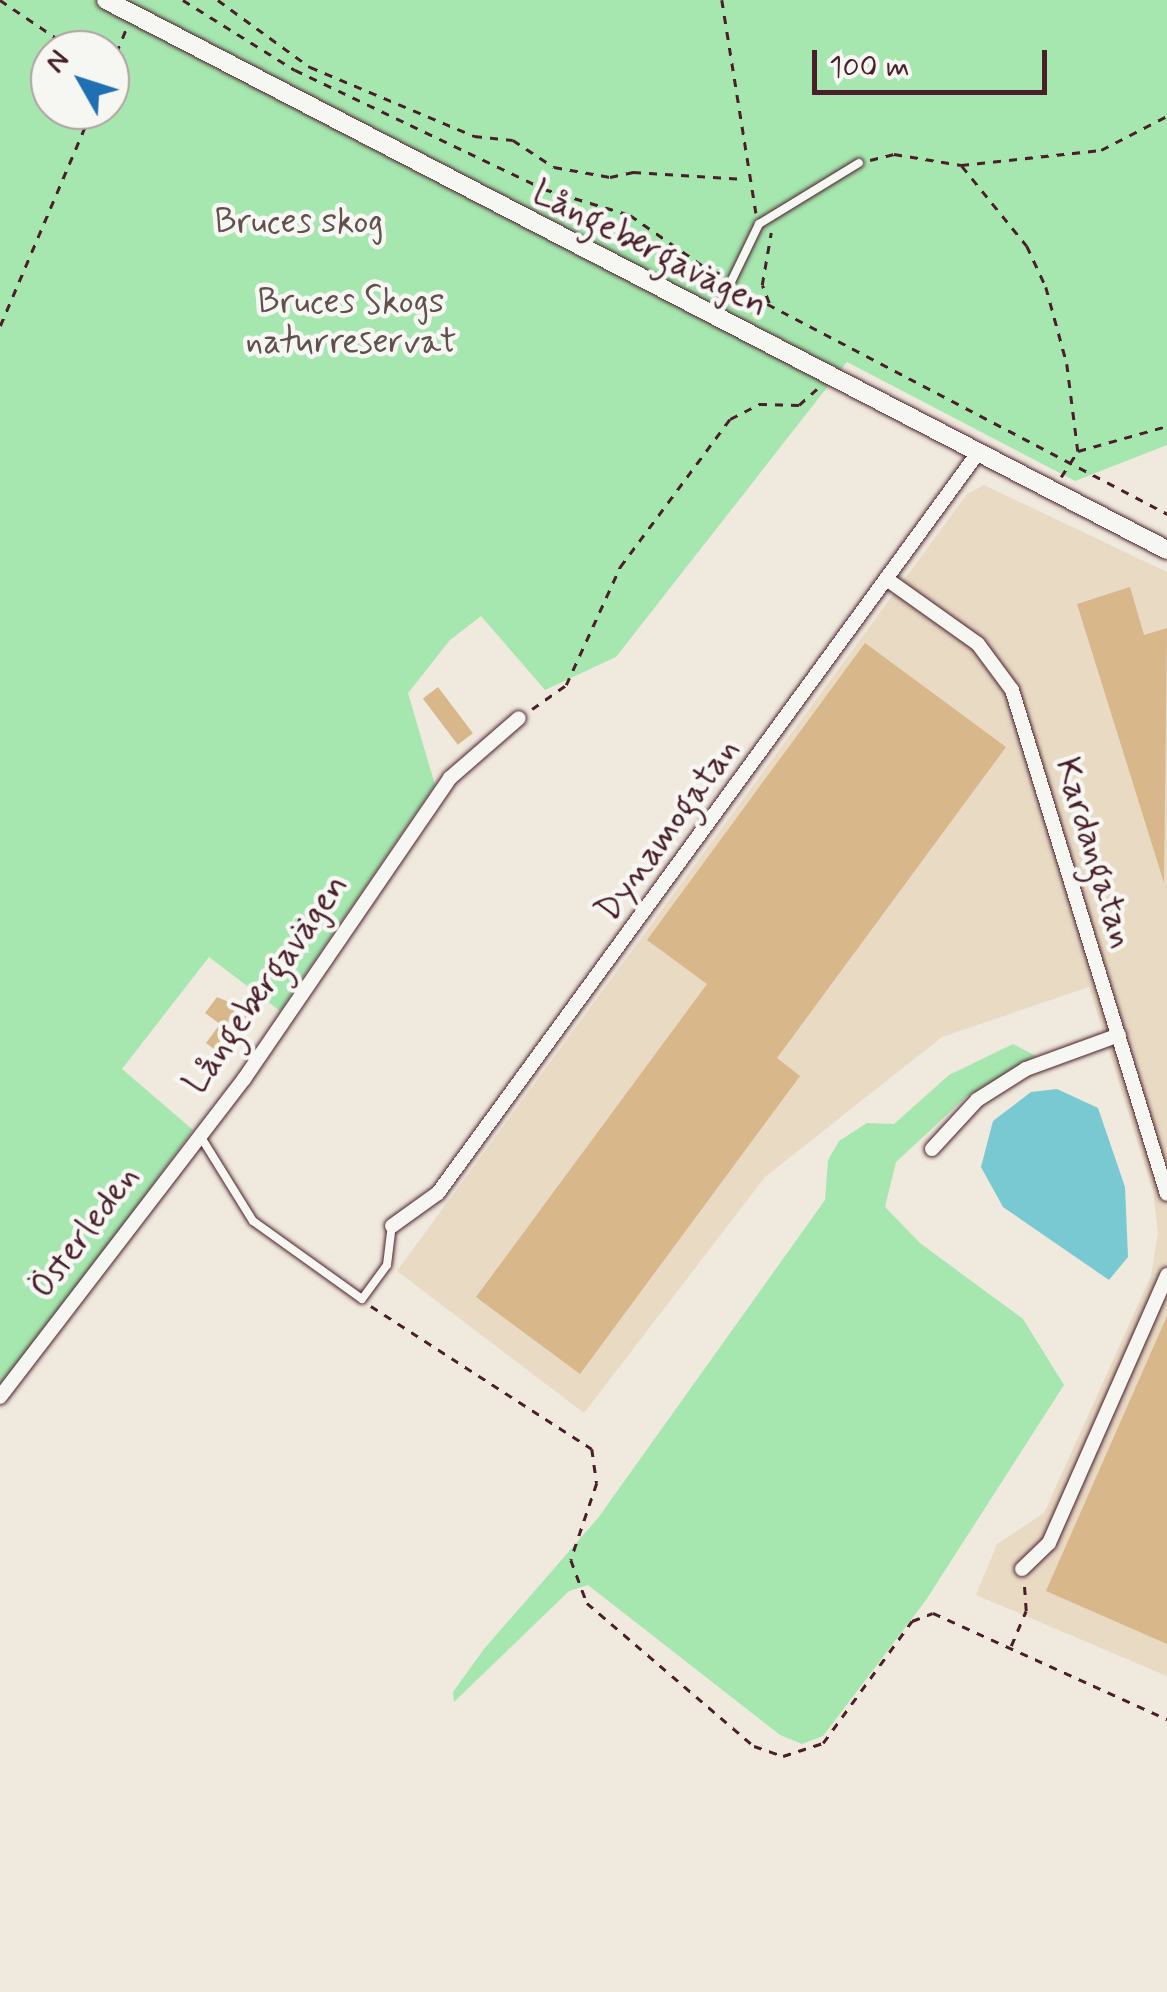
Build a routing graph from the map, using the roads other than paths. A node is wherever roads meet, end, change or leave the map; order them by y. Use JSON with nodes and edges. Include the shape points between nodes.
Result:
{"nodes":[{"id":1,"x":106,"y":0,"type":"edge"},
{"id":2,"x":859,"y":163,"type":"road end"},
{"id":3,"x":714,"y":318,"type":"junction"},
{"id":4,"x":977,"y":454,"type":"junction"},
{"id":5,"x":1167,"y":550,"type":"edge"},
{"id":6,"x":888,"y":580,"type":"junction"},
{"id":7,"x":518,"y":718,"type":"road end"},
{"id":8,"x":1119,"y":1035,"type":"junction"},
{"id":9,"x":199,"y":1134,"type":"junction"},
{"id":10,"x":932,"y":1148,"type":"dead end"},
{"id":11,"x":184,"y":1152,"type":"joint"},
{"id":12,"x":1167,"y":1194,"type":"edge"},
{"id":13,"x":392,"y":1226,"type":"joint"},
{"id":14,"x":1167,"y":1275,"type":"edge"},
{"id":15,"x":0,"y":1397,"type":"edge"},
{"id":16,"x":1022,"y":1568,"type":"road end"}],
"edges":[{"from":1,"to":3,"type":"street","name":"Långebergavägen"},
{"from":2,"to":3,"type":"lane","via":[[760,224]]},
{"from":3,"to":4,"type":"street","name":"Långebergavägen"},
{"from":4,"to":5,"type":"street","name":"Långebergavägen"},
{"from":4,"to":6,"type":"street","name":"Dynamogatan"},
{"from":6,"to":8,"type":"street","name":"Kardangatan","via":[[978,644],[1012,690]]},
{"from":6,"to":13,"type":"street","name":"Dynamogatan","via":[[438,1193]]},
{"from":7,"to":9,"type":"street","name":"Långebergavägen","via":[[456,770]]},
{"from":8,"to":10,"type":"street","via":[[1026,1069],[977,1100]]},
{"from":8,"to":12,"type":"street","name":"Kardangatan"},
{"from":9,"to":11,"type":"street","name":"Långebergavägen"},
{"from":9,"to":13,"type":"lane","via":[[252,1221],[362,1300],[387,1265]]},
{"from":11,"to":15,"type":"street","name":"Österleden"},
{"from":14,"to":16,"type":"street","via":[[1049,1543]]}]}
